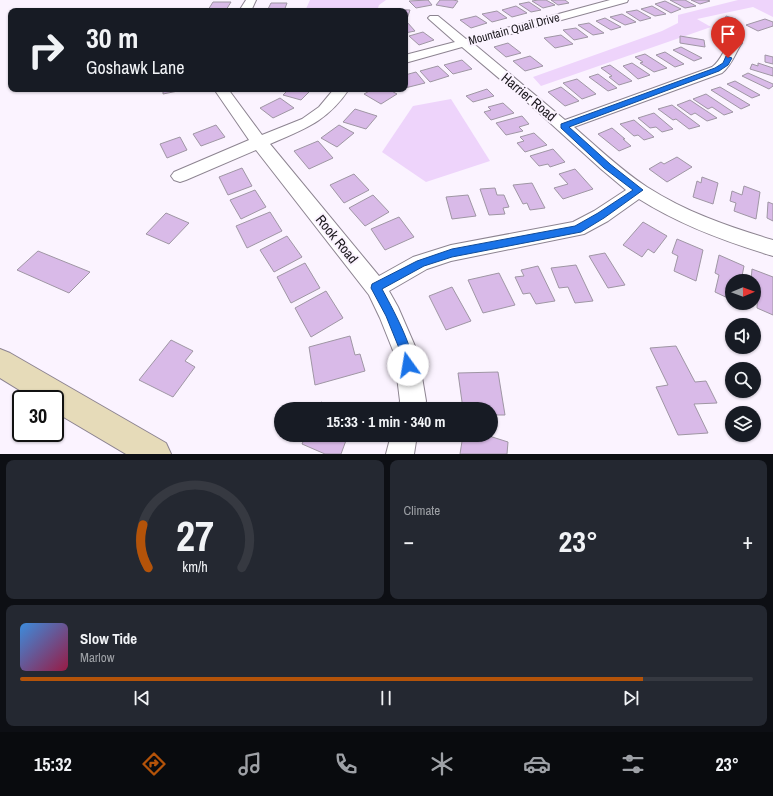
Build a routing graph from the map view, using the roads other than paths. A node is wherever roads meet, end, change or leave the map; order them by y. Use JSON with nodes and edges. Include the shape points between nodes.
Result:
{"nodes":[{"id":1,"x":623,"y":0,"type":"edge"},
{"id":2,"x":434,"y":18,"type":"dead end"},
{"id":3,"x":464,"y":43,"type":"junction"},
{"id":4,"x":736,"y":43,"type":"dead end"},
{"id":5,"x":408,"y":58,"type":"edge"},
{"id":6,"x":223,"y":92,"type":"edge"},
{"id":7,"x":339,"y":92,"type":"edge"},
{"id":8,"x":563,"y":126,"type":"junction"},
{"id":9,"x":260,"y":143,"type":"junction"},
{"id":10,"x":180,"y":176,"type":"dead end"},
{"id":11,"x":639,"y":190,"type":"junction"},
{"id":12,"x":773,"y":248,"type":"edge"},
{"id":13,"x":376,"y":288,"type":"junction"},
{"id":14,"x":0,"y":363,"type":"edge"},
{"id":15,"x":412,"y":402,"type":"edge"},
{"id":16,"x":403,"y":442,"type":"edge"},
{"id":17,"x":155,"y":454,"type":"edge"},
{"id":18,"x":400,"y":454,"type":"edge"}],
"edges":[{"from":1,"to":3,"type":"street","name":"Mountain Quail Drive"},
{"from":2,"to":3,"type":"street","name":"Harrier Road"},
{"from":3,"to":5,"type":"street","name":"Mountain Quail Drive"},
{"from":3,"to":8,"type":"street","name":"Harrier Road"},
{"from":4,"to":8,"type":"street","via":[[730,48],[725,64],[717,70]]},
{"from":6,"to":9,"type":"street","name":"Rook Road"},
{"from":7,"to":9,"type":"street","via":[[324,110],[307,122]]},
{"from":8,"to":11,"type":"street","name":"Harrier Road","via":[[607,166]]},
{"from":9,"to":10,"type":"street"},
{"from":9,"to":13,"type":"street","name":"Rook Road"},
{"from":11,"to":12,"type":"street","name":"Harrier Road","via":[[696,222]]},
{"from":11,"to":13,"type":"street","via":[[577,229],[452,253],[420,264]]},
{"from":13,"to":15,"type":"street","name":"Rook Road","via":[[406,353]]},
{"from":14,"to":17,"type":"main road"},
{"from":16,"to":18,"type":"street"}]}
